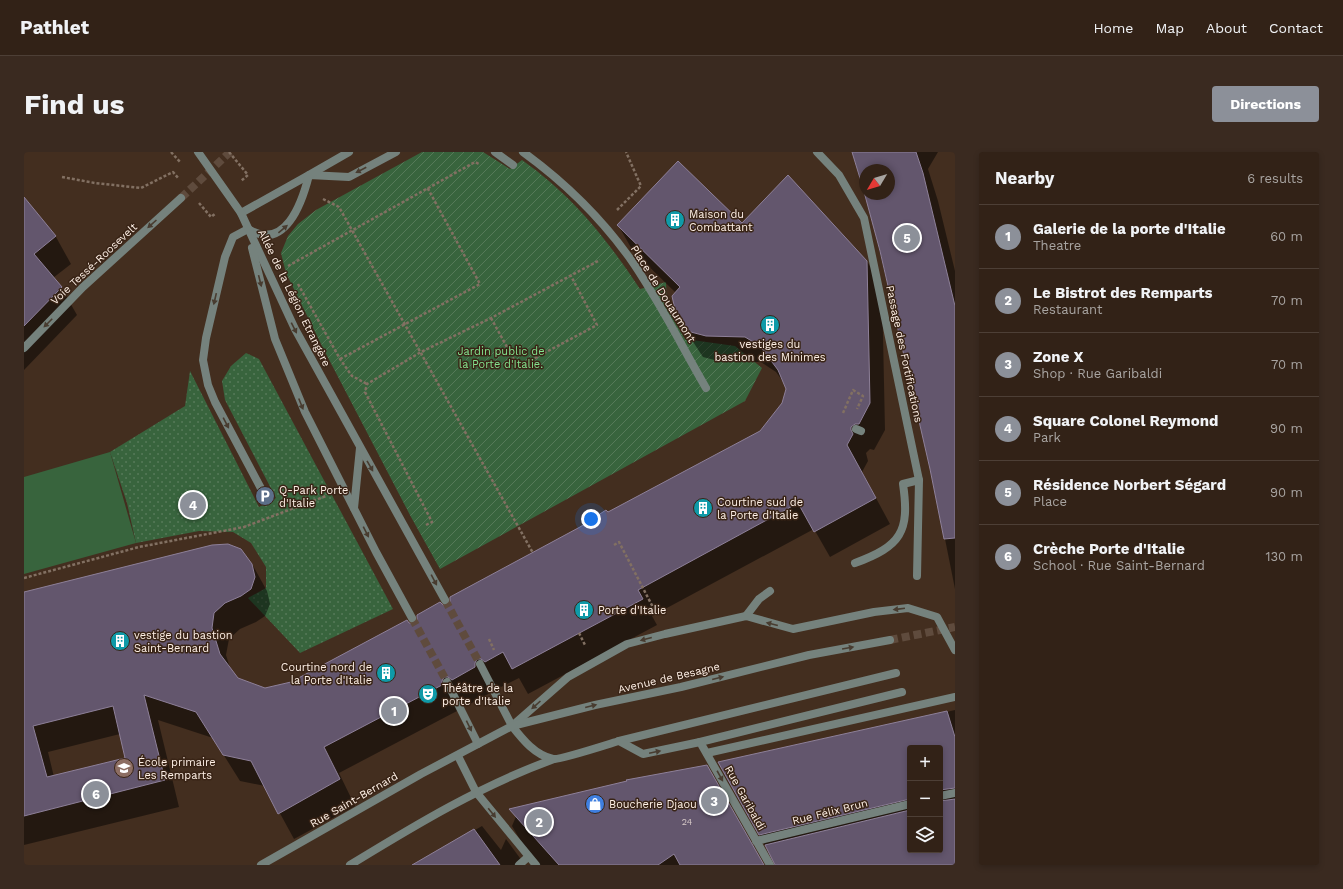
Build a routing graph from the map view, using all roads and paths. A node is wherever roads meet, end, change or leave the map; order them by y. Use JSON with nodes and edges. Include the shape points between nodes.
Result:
{"nodes":[{"id":1,"x":198,"y":152,"type":"edge"},
{"id":2,"x":229,"y":152,"type":"edge"},
{"id":3,"x":349,"y":152,"type":"edge"},
{"id":4,"x":396,"y":152,"type":"edge"},
{"id":5,"x":495,"y":152,"type":"edge"},
{"id":6,"x":523,"y":152,"type":"edge"},
{"id":7,"x":626,"y":152,"type":"edge"},
{"id":8,"x":817,"y":152,"type":"edge"},
{"id":9,"x":513,"y":164,"type":"dead end"},
{"id":10,"x":481,"y":165,"type":"dead end"},
{"id":11,"x":248,"y":175,"type":"dead end"},
{"id":12,"x":309,"y":175,"type":"junction"},
{"id":13,"x":62,"y":177,"type":"dead end"},
{"id":14,"x":164,"y":178,"type":"dead end"},
{"id":15,"x":427,"y":187,"type":"junction"},
{"id":16,"x":305,"y":190,"type":"junction"},
{"id":17,"x":181,"y":198,"type":"tunnel mouth"},
{"id":18,"x":241,"y":213,"type":"junction"},
{"id":19,"x":602,"y":225,"type":"junction"},
{"id":20,"x":248,"y":229,"type":"junction"},
{"id":21,"x":352,"y":230,"type":"junction"},
{"id":22,"x":600,"y":260,"type":"dead end"},
{"id":23,"x":292,"y":273,"type":"dead end"},
{"id":24,"x":571,"y":276,"type":"junction"},
{"id":25,"x":295,"y":279,"type":"dead end"},
{"id":26,"x":490,"y":318,"type":"junction"},
{"id":27,"x":405,"y":324,"type":"junction"},
{"id":28,"x":24,"y":348,"type":"edge"},
{"id":29,"x":421,"y":352,"type":"junction"},
{"id":30,"x":340,"y":359,"type":"junction"},
{"id":31,"x":367,"y":384,"type":"junction"},
{"id":32,"x":706,"y":388,"type":"dead end"},
{"id":33,"x":360,"y":448,"type":"junction"},
{"id":34,"x":919,"y":480,"type":"junction"},
{"id":35,"x":265,"y":496,"type":"dead end"},
{"id":36,"x":328,"y":496,"type":"dead end"},
{"id":37,"x":354,"y":508,"type":"junction"},
{"id":38,"x":409,"y":534,"type":"junction"},
{"id":39,"x":614,"y":545,"type":"dead end"},
{"id":40,"x":533,"y":552,"type":"dead end"},
{"id":41,"x":855,"y":563,"type":"dead end"},
{"id":42,"x":917,"y":576,"type":"dead end"},
{"id":43,"x":24,"y":578,"type":"edge"},
{"id":44,"x":770,"y":591,"type":"dead end"},
{"id":45,"x":445,"y":600,"type":"tunnel mouth"},
{"id":46,"x":746,"y":616,"type":"junction"},
{"id":47,"x":412,"y":618,"type":"tunnel mouth"},
{"id":48,"x":665,"y":634,"type":"junction"},
{"id":49,"x":890,"y":640,"type":"tunnel mouth"},
{"id":50,"x":955,"y":650,"type":"edge"},
{"id":51,"x":480,"y":664,"type":"tunnel mouth"},
{"id":52,"x":896,"y":673,"type":"dead end"},
{"id":53,"x":447,"y":682,"type":"tunnel mouth"},
{"id":54,"x":902,"y":692,"type":"dead end"},
{"id":55,"x":955,"y":697,"type":"edge"},
{"id":56,"x":512,"y":726,"type":"junction"},
{"id":57,"x":620,"y":741,"type":"junction"},
{"id":58,"x":700,"y":742,"type":"junction"},
{"id":59,"x":478,"y":744,"type":"junction"},
{"id":60,"x":707,"y":753,"type":"junction"},
{"id":61,"x":458,"y":756,"type":"junction"},
{"id":62,"x":554,"y":759,"type":"junction"},
{"id":63,"x":476,"y":792,"type":"junction"},
{"id":64,"x":955,"y":793,"type":"edge"},
{"id":65,"x":943,"y":795,"type":"edge"},
{"id":66,"x":907,"y":805,"type":"edge"},
{"id":67,"x":756,"y":841,"type":"junction"},
{"id":68,"x":528,"y":857,"type":"junction"},
{"id":69,"x":261,"y":865,"type":"edge"},
{"id":70,"x":350,"y":865,"type":"edge"},
{"id":71,"x":519,"y":865,"type":"edge"},
{"id":72,"x":536,"y":865,"type":"edge"},
{"id":73,"x":770,"y":865,"type":"edge"}],
"edges":[{"from":1,"to":18,"type":"street"},
{"from":2,"to":11,"type":"path"},
{"from":3,"to":12,"type":"street"},
{"from":4,"to":12,"type":"street","one_way":true,"via":[[349,177]]},
{"from":5,"to":9,"type":"street"},
{"from":6,"to":19,"type":"street","name":"Place de Douaumont","via":[[566,186]]},
{"from":7,"to":19,"type":"path","via":[[641,186]]},
{"from":8,"to":34,"type":"street","name":"Passage des Fortifications","via":[[839,175],[864,218]]},
{"from":10,"to":15,"type":"path","via":[[475,162]]},
{"from":12,"to":16,"type":"street"},
{"from":12,"to":18,"type":"street"},
{"from":13,"to":14,"type":"path","via":[[141,188]]},
{"from":15,"to":21,"type":"path"},
{"from":15,"to":27,"type":"path","via":[[480,284]]},
{"from":20,"to":16,"type":"street","one_way":true,"via":[[255,234],[268,237],[280,232],[289,223]]},
{"from":16,"to":21,"type":"path","via":[[339,206]]},
{"from":17,"to":28,"type":"street","name":"Voie Tessé-Roosevelt","one_way":true,"via":[[84,287]]},
{"from":18,"to":20,"type":"street"},
{"from":19,"to":32,"type":"street","name":"Place de Douaumont","via":[[628,256],[645,282]]},
{"from":20,"to":33,"type":"street","name":"Allée de la Légion Etrangère","one_way":true,"via":[[295,329]]},
{"from":20,"to":35,"type":"street","one_way":true,"via":[[233,237],[225,257],[203,360],[208,385],[215,402]]},
{"from":20,"to":37,"type":"street","name":"Allée de la Légion Etrangère","one_way":true,"via":[[274,339],[305,412]]},
{"from":21,"to":23,"type":"path","via":[[288,266]]},
{"from":21,"to":27,"type":"path"},
{"from":22,"to":24,"type":"path"},
{"from":24,"to":26,"type":"path"},
{"from":24,"to":26,"type":"path","via":[[597,325],[525,364],[518,367]]},
{"from":25,"to":30,"type":"path"},
{"from":26,"to":29,"type":"path"},
{"from":27,"to":29,"type":"path"},
{"from":27,"to":30,"type":"path"},
{"from":29,"to":31,"type":"path"},
{"from":29,"to":40,"type":"path"},
{"from":30,"to":31,"type":"path","via":[[352,376]]},
{"from":31,"to":38,"type":"path","via":[[365,392],[432,522]]},
{"from":33,"to":37,"type":"street"},
{"from":33,"to":38,"type":"street","name":"Allée de la Légion Etrangère","one_way":true},
{"from":34,"to":41,"type":"street","via":[[903,484],[905,524],[898,538],[872,557]]},
{"from":34,"to":42,"type":"street","name":"Passage des Fortifications"},
{"from":36,"to":43,"type":"path","via":[[244,527],[138,547]]},
{"from":37,"to":47,"type":"street","name":"Allée de la Légion Etrangère","one_way":true},
{"from":38,"to":45,"type":"street","name":"Allée de la Légion Etrangère","one_way":true},
{"from":39,"to":48,"type":"path","via":[[618,542]]},
{"from":44,"to":46,"type":"street","via":[[759,598]]},
{"from":46,"to":48,"type":"street"},
{"from":50,"to":46,"type":"street","one_way":true,"via":[[937,617],[908,608],[874,612],[793,629]]},
{"from":48,"to":56,"type":"street","one_way":true,"via":[[627,644],[568,676]]},
{"from":56,"to":49,"type":"street","name":"Avenue de Besagne","one_way":true,"via":[[810,655]]},
{"from":51,"to":56,"type":"street"},
{"from":52,"to":57,"type":"street"},
{"from":53,"to":59,"type":"street","one_way":true},
{"from":54,"to":58,"type":"street"},
{"from":55,"to":60,"type":"street"},
{"from":56,"to":59,"type":"street","name":"Avenue de Besagne"},
{"from":56,"to":62,"type":"street","via":[[536,752]]},
{"from":57,"to":58,"type":"street","one_way":true,"via":[[643,754]]},
{"from":57,"to":62,"type":"street"},
{"from":58,"to":60,"type":"street","name":"Rue Garibaldi"},
{"from":59,"to":61,"type":"street","name":"Avenue de Besagne"},
{"from":60,"to":67,"type":"street","name":"Rue Garibaldi","one_way":true},
{"from":61,"to":63,"type":"street"},
{"from":61,"to":69,"type":"street","name":"Rue Saint-Bernard","via":[[421,774]]},
{"from":62,"to":63,"type":"street"},
{"from":63,"to":68,"type":"street","one_way":true},
{"from":63,"to":70,"type":"street"},
{"from":64,"to":65,"type":"street"},
{"from":66,"to":67,"type":"street","name":"Rue Félix Brun"},
{"from":67,"to":73,"type":"street","name":"Rue Garibaldi"},
{"from":68,"to":71,"type":"street"},
{"from":68,"to":72,"type":"street"}]}
